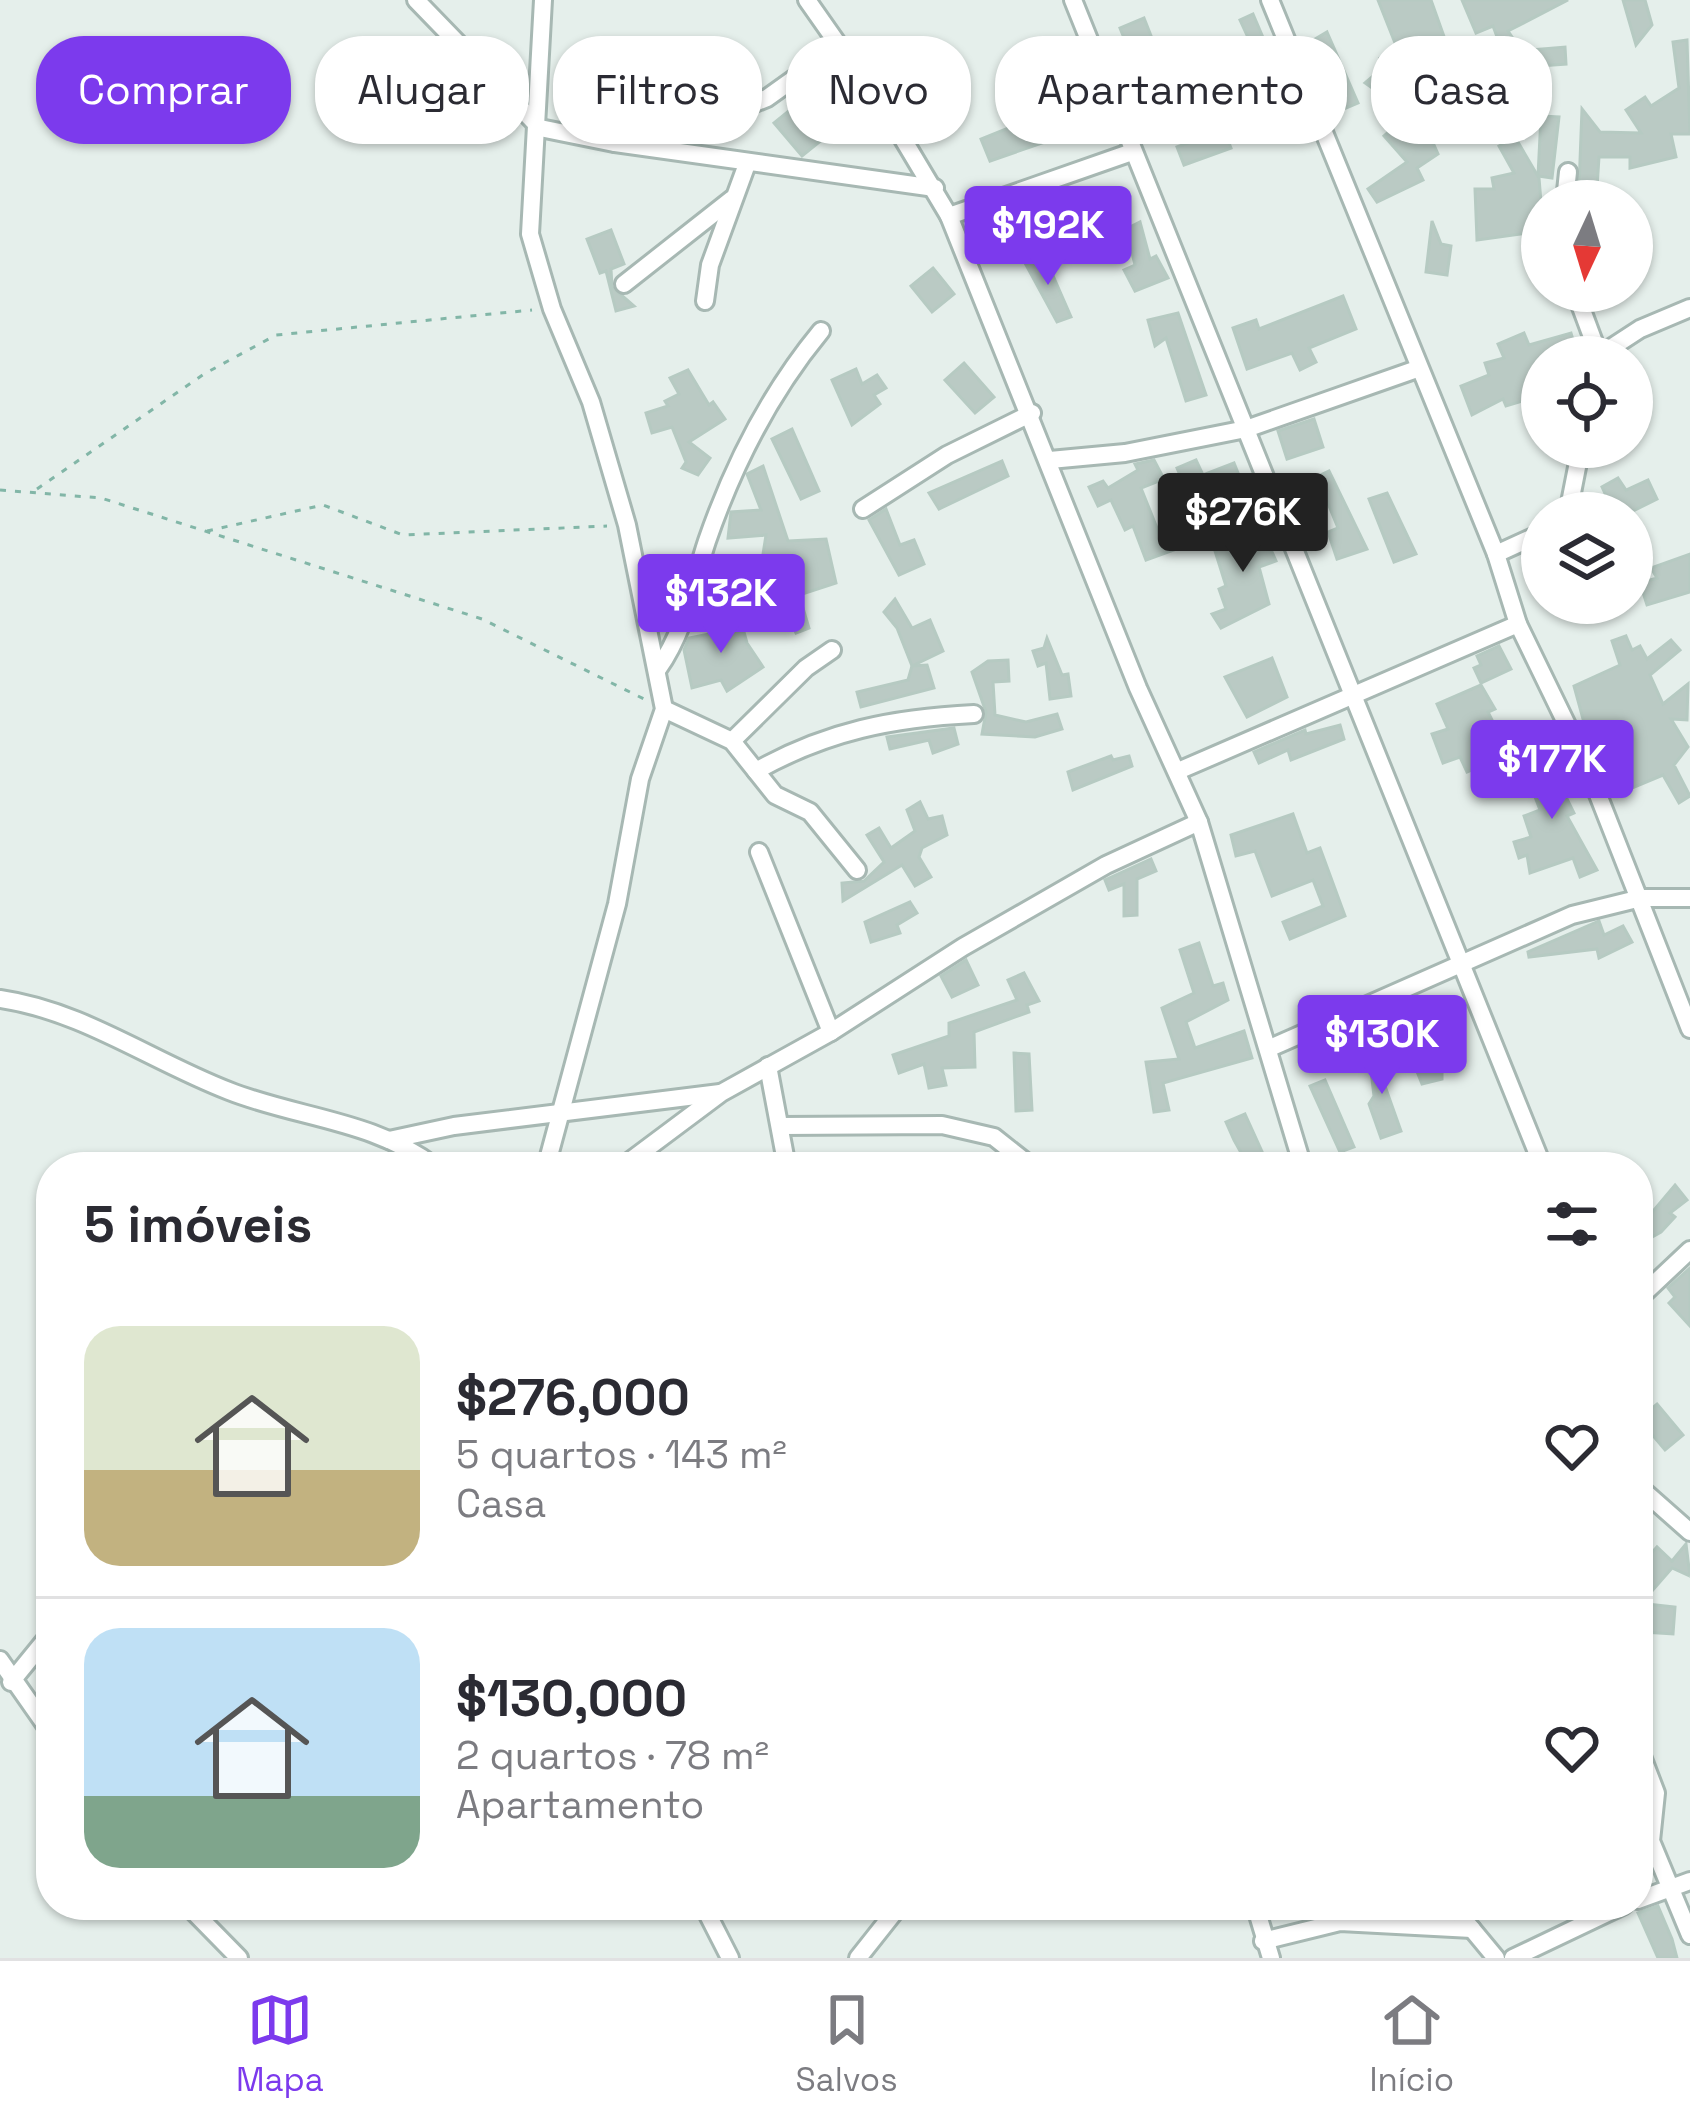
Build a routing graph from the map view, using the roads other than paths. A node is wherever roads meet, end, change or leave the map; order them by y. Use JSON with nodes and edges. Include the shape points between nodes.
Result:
{"nodes":[{"id":1,"x":416,"y":0,"type":"edge"},
{"id":2,"x":543,"y":0,"type":"edge"},
{"id":3,"x":807,"y":0,"type":"edge"},
{"id":4,"x":1073,"y":0,"type":"edge"},
{"id":5,"x":1270,"y":0,"type":"edge"},
{"id":6,"x":830,"y":36,"type":"edge"},
{"id":7,"x":540,"y":128,"type":"junction"},
{"id":8,"x":553,"y":131,"type":"edge"},
{"id":9,"x":620,"y":144,"type":"edge"},
{"id":10,"x":904,"y":144,"type":"edge"},
{"id":11,"x":1132,"y":152,"type":"junction"},
{"id":12,"x":747,"y":164,"type":"junction"},
{"id":13,"x":1568,"y":172,"type":"dead end"},
{"id":14,"x":1567,"y":180,"type":"edge"},
{"id":15,"x":935,"y":188,"type":"junction"},
{"id":16,"x":735,"y":196,"type":"junction"},
{"id":17,"x":949,"y":216,"type":"junction"},
{"id":18,"x":624,"y":284,"type":"dead end"},
{"id":19,"x":705,"y":301,"type":"dead end"},
{"id":20,"x":1690,"y":308,"type":"edge"},
{"id":21,"x":820,"y":331,"type":"dead end"},
{"id":22,"x":1635,"y":336,"type":"edge"},
{"id":23,"x":1417,"y":369,"type":"junction"},
{"id":24,"x":1032,"y":413,"type":"junction"},
{"id":25,"x":1246,"y":429,"type":"junction"},
{"id":26,"x":1050,"y":460,"type":"junction"},
{"id":27,"x":863,"y":509,"type":"dead end"},
{"id":28,"x":1521,"y":543,"type":"edge"},
{"id":29,"x":1496,"y":554,"type":"junction"},
{"id":30,"x":1518,"y":624,"type":"junction"},
{"id":31,"x":832,"y":650,"type":"dead end"},
{"id":32,"x":658,"y":669,"type":"junction"},
{"id":33,"x":1354,"y":696,"type":"junction"},
{"id":34,"x":664,"y":709,"type":"junction"},
{"id":35,"x":974,"y":715,"type":"dead end"},
{"id":36,"x":732,"y":741,"type":"junction"},
{"id":37,"x":756,"y":771,"type":"junction"},
{"id":38,"x":1178,"y":771,"type":"junction"},
{"id":39,"x":1199,"y":822,"type":"junction"},
{"id":40,"x":759,"y":852,"type":"dead end"},
{"id":41,"x":857,"y":871,"type":"dead end"},
{"id":42,"x":1641,"y":898,"type":"junction"},
{"id":43,"x":1690,"y":898,"type":"edge"},
{"id":44,"x":1458,"y":965,"type":"junction"},
{"id":45,"x":0,"y":999,"type":"edge"},
{"id":46,"x":1690,"y":1029,"type":"edge"},
{"id":47,"x":832,"y":1032,"type":"junction"},
{"id":48,"x":1270,"y":1048,"type":"junction"},
{"id":49,"x":768,"y":1066,"type":"junction"},
{"id":50,"x":721,"y":1093,"type":"junction"},
{"id":51,"x":559,"y":1114,"type":"junction"},
{"id":52,"x":781,"y":1126,"type":"junction"},
{"id":53,"x":389,"y":1140,"type":"junction"},
{"id":54,"x":409,"y":1152,"type":"edge"},
{"id":55,"x":550,"y":1152,"type":"edge"},
{"id":56,"x":642,"y":1152,"type":"edge"},
{"id":57,"x":782,"y":1152,"type":"edge"},
{"id":58,"x":1013,"y":1152,"type":"edge"},
{"id":59,"x":1299,"y":1152,"type":"edge"},
{"id":60,"x":1537,"y":1152,"type":"edge"},
{"id":61,"x":1690,"y":1250,"type":"edge"},
{"id":62,"x":1653,"y":1285,"type":"edge"},
{"id":63,"x":1653,"y":1499,"type":"edge"},
{"id":64,"x":1690,"y":1532,"type":"edge"},
{"id":65,"x":36,"y":1651,"type":"edge"},
{"id":66,"x":0,"y":1660,"type":"edge"},
{"id":67,"x":11,"y":1682,"type":"junction"},
{"id":68,"x":36,"y":1714,"type":"edge"},
{"id":69,"x":1653,"y":1785,"type":"edge"},
{"id":70,"x":1653,"y":1822,"type":"edge"},
{"id":71,"x":1653,"y":1846,"type":"edge"},
{"id":72,"x":1690,"y":1881,"type":"edge"},
{"id":73,"x":1671,"y":1888,"type":"junction"},
{"id":74,"x":1653,"y":1895,"type":"edge"},
{"id":75,"x":202,"y":1920,"type":"edge"},
{"id":76,"x":711,"y":1920,"type":"edge"},
{"id":77,"x":888,"y":1920,"type":"edge"},
{"id":78,"x":1259,"y":1920,"type":"edge"},
{"id":79,"x":1464,"y":1920,"type":"edge"},
{"id":80,"x":1593,"y":1920,"type":"edge"},
{"id":81,"x":1472,"y":1929,"type":"junction"},
{"id":82,"x":1690,"y":1935,"type":"edge"},
{"id":83,"x":1267,"y":1949,"type":"edge"},
{"id":84,"x":239,"y":1958,"type":"edge"},
{"id":85,"x":730,"y":1958,"type":"edge"},
{"id":86,"x":858,"y":1958,"type":"edge"},
{"id":87,"x":1496,"y":1958,"type":"edge"},
{"id":88,"x":1513,"y":1958,"type":"edge"}],
"edges":[{"from":1,"to":7,"type":"street"},
{"from":2,"to":7,"type":"street"},
{"from":3,"to":6,"type":"street"},
{"from":4,"to":11,"type":"street"},
{"from":5,"to":23,"type":"street"},
{"from":7,"to":8,"type":"street"},
{"from":7,"to":32,"type":"street","via":[[530,234],[627,525]]},
{"from":9,"to":12,"type":"street"},
{"from":10,"to":15,"type":"street"},
{"from":11,"to":17,"type":"street"},
{"from":11,"to":25,"type":"street"},
{"from":12,"to":15,"type":"street"},
{"from":12,"to":16,"type":"street"},
{"from":13,"to":14,"type":"street"},
{"from":15,"to":17,"type":"street"},
{"from":16,"to":18,"type":"street"},
{"from":16,"to":19,"type":"street"},
{"from":17,"to":24,"type":"street"},
{"from":20,"to":22,"type":"street"},
{"from":21,"to":32,"type":"street","via":[[764,409],[706,543],[682,630]]},
{"from":23,"to":25,"type":"street"},
{"from":23,"to":29,"type":"street"},
{"from":24,"to":26,"type":"street"},
{"from":24,"to":27,"type":"street"},
{"from":25,"to":26,"type":"street"},
{"from":25,"to":33,"type":"street"},
{"from":26,"to":38,"type":"street"},
{"from":28,"to":29,"type":"street"},
{"from":29,"to":30,"type":"street"},
{"from":30,"to":33,"type":"street"},
{"from":30,"to":42,"type":"street"},
{"from":31,"to":36,"type":"street"},
{"from":32,"to":34,"type":"street"},
{"from":33,"to":38,"type":"street"},
{"from":33,"to":44,"type":"street"},
{"from":34,"to":36,"type":"street"},
{"from":34,"to":51,"type":"street"},
{"from":35,"to":37,"type":"street","via":[[846,729]]},
{"from":36,"to":37,"type":"street"},
{"from":37,"to":41,"type":"street","via":[[775,795],[810,812]]},
{"from":38,"to":39,"type":"street"},
{"from":39,"to":47,"type":"street","via":[[1019,914]]},
{"from":39,"to":48,"type":"street"},
{"from":40,"to":47,"type":"street"},
{"from":42,"to":43,"type":"street"},
{"from":42,"to":44,"type":"street","via":[[1572,915]]},
{"from":42,"to":46,"type":"street"},
{"from":44,"to":48,"type":"street"},
{"from":44,"to":60,"type":"street"},
{"from":45,"to":53,"type":"street","via":[[45,1006],[237,1094]]},
{"from":47,"to":49,"type":"street"},
{"from":48,"to":59,"type":"street"},
{"from":49,"to":50,"type":"street"},
{"from":49,"to":52,"type":"street"},
{"from":50,"to":51,"type":"street"},
{"from":50,"to":56,"type":"street"},
{"from":51,"to":53,"type":"street"},
{"from":51,"to":55,"type":"street"},
{"from":52,"to":57,"type":"street"},
{"from":52,"to":58,"type":"street","via":[[942,1125],[994,1137]]},
{"from":53,"to":54,"type":"street"},
{"from":61,"to":62,"type":"street"},
{"from":63,"to":64,"type":"street"},
{"from":65,"to":67,"type":"street"},
{"from":66,"to":67,"type":"street"},
{"from":67,"to":68,"type":"street"},
{"from":69,"to":70,"type":"street"},
{"from":71,"to":73,"type":"street"},
{"from":72,"to":73,"type":"street"},
{"from":73,"to":74,"type":"street"},
{"from":73,"to":82,"type":"street"},
{"from":75,"to":84,"type":"street"},
{"from":76,"to":85,"type":"street"},
{"from":77,"to":86,"type":"street"},
{"from":78,"to":83,"type":"street"},
{"from":79,"to":81,"type":"street"},
{"from":80,"to":88,"type":"street"},
{"from":81,"to":83,"type":"street","via":[[1340,1922]]},
{"from":81,"to":87,"type":"street"}]}
